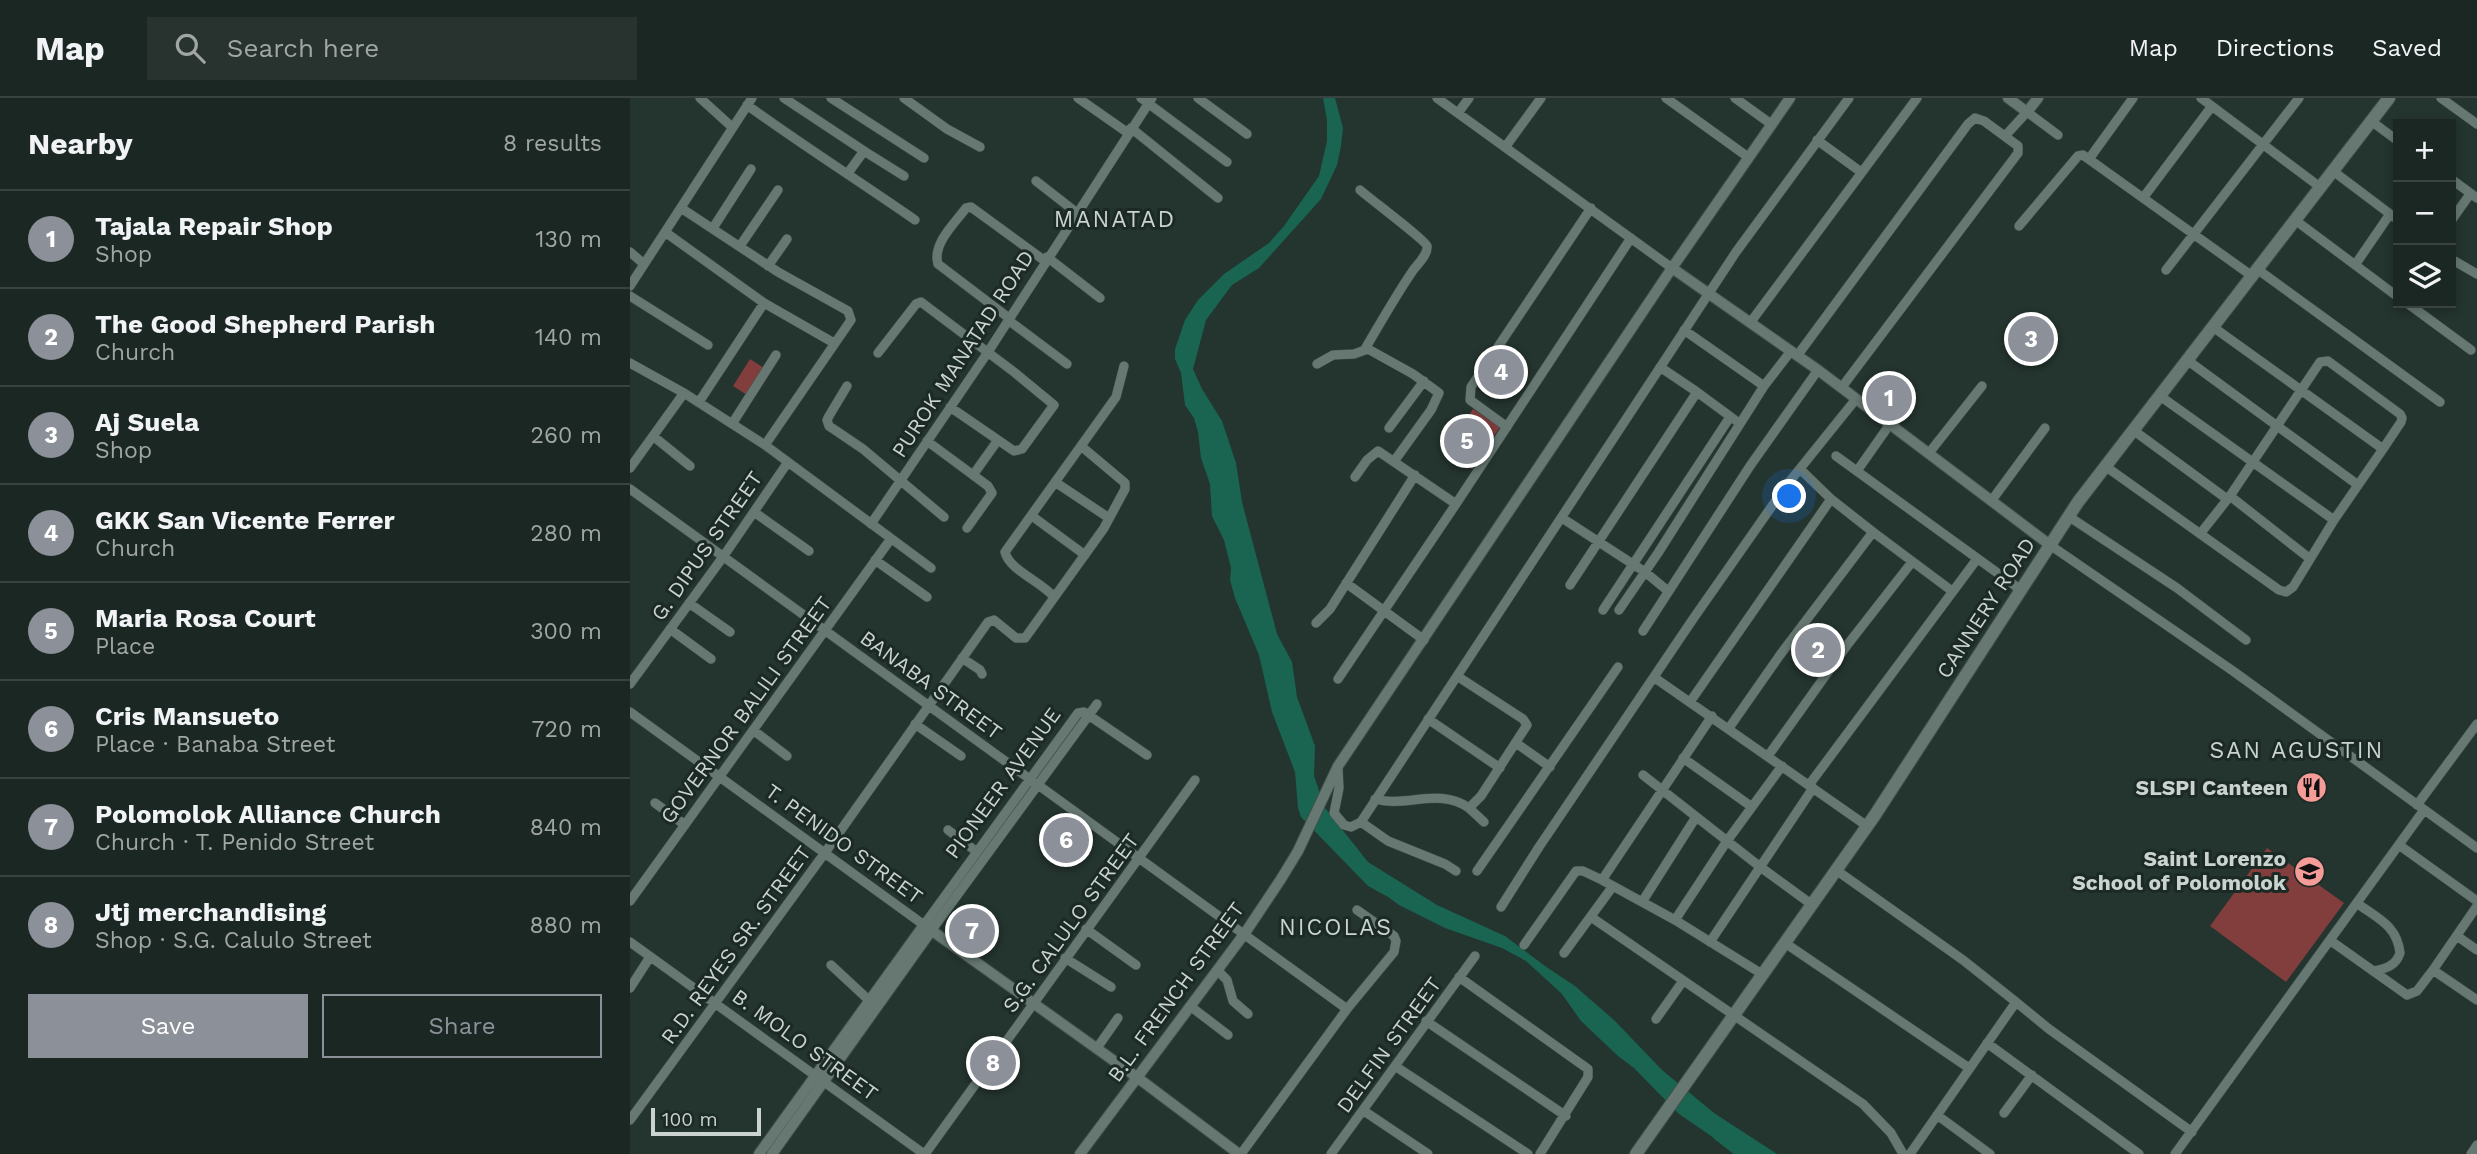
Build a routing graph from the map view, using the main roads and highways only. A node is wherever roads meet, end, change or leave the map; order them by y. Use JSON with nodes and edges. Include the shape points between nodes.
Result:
{"nodes":[{"id":1,"x":2388,"y":98,"type":"edge"},
{"id":2,"x":1642,"y":1152,"type":"edge"}],
"edges":[{"from":1,"to":2,"type":"main road","name":"CANNERY ROAD","via":[[2068,516],[1867,826],[1660,1119]]}]}
